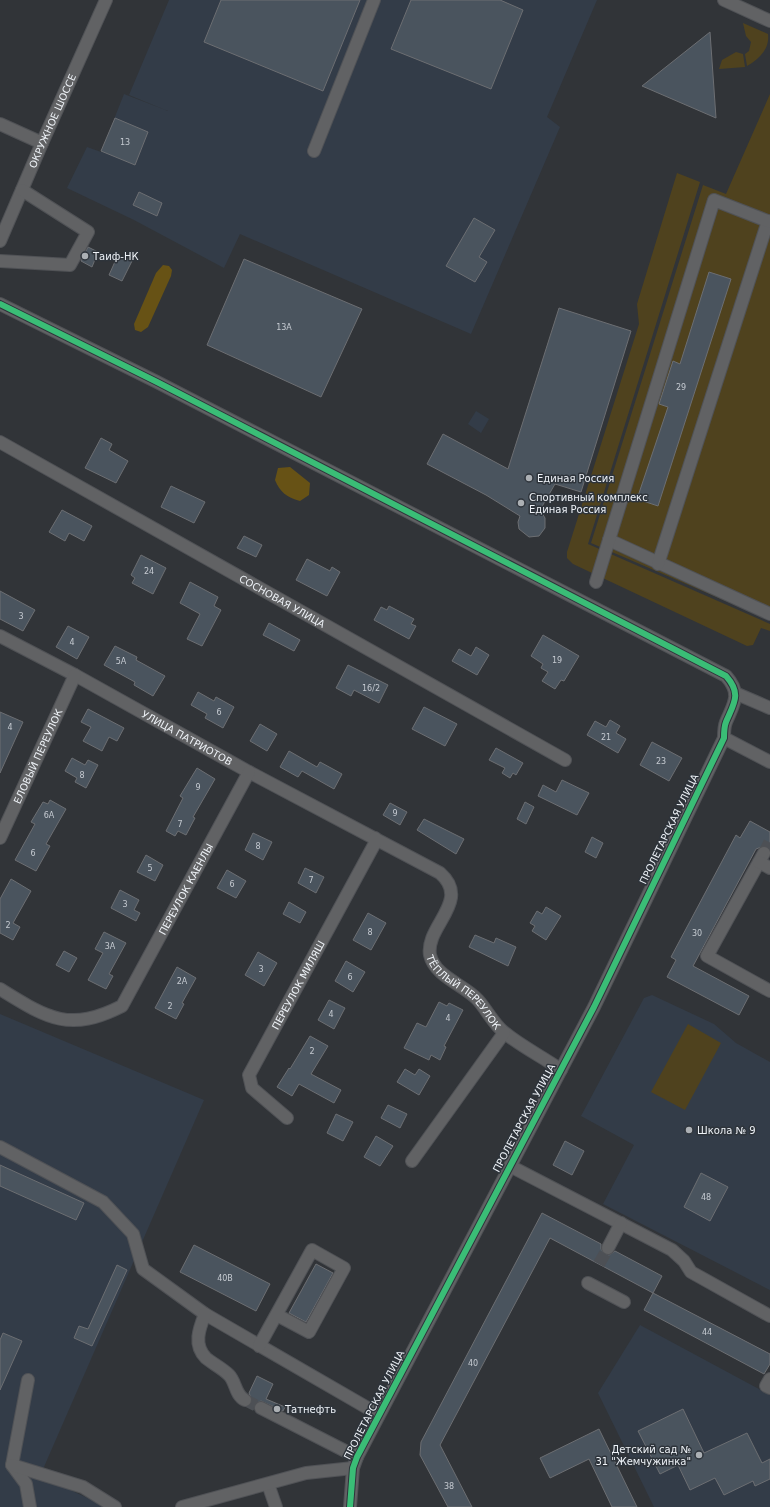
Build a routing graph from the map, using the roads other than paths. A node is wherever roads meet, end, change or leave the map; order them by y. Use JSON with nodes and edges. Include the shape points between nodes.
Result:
{"nodes":[{"id":1,"x":106,"y":0,"type":"edge"},
{"id":2,"x":374,"y":0,"type":"edge"},
{"id":3,"x":724,"y":0,"type":"edge"},
{"id":4,"x":770,"y":20,"type":"edge"},
{"id":5,"x":0,"y":124,"type":"edge"},
{"id":6,"x":42,"y":143,"type":"junction"},
{"id":7,"x":314,"y":151,"type":"dead end"},
{"id":8,"x":22,"y":190,"type":"junction"},
{"id":9,"x":769,"y":221,"type":"edge"},
{"id":10,"x":0,"y":242,"type":"edge"},
{"id":11,"x":0,"y":261,"type":"edge"},
{"id":12,"x":0,"y":304,"type":"edge"},
{"id":13,"x":0,"y":442,"type":"edge"},
{"id":14,"x":609,"y":540,"type":"junction"},
{"id":15,"x":658,"y":564,"type":"junction"},
{"id":16,"x":596,"y":582,"type":"dead end"},
{"id":17,"x":770,"y":614,"type":"edge"},
{"id":18,"x":0,"y":636,"type":"edge"},
{"id":19,"x":75,"y":675,"type":"junction"},
{"id":20,"x":735,"y":693,"type":"junction"},
{"id":21,"x":770,"y":708,"type":"edge"},
{"id":22,"x":724,"y":738,"type":"junction"},
{"id":23,"x":565,"y":760,"type":"dead end"},
{"id":24,"x":770,"y":762,"type":"edge"},
{"id":25,"x":249,"y":772,"type":"junction"},
{"id":26,"x":0,"y":838,"type":"edge"},
{"id":27,"x":375,"y":840,"type":"junction"},
{"id":28,"x":770,"y":868,"type":"edge"},
{"id":29,"x":0,"y":989,"type":"edge"},
{"id":30,"x":770,"y":991,"type":"edge"},
{"id":31,"x":504,"y":1033,"type":"junction"},
{"id":32,"x":561,"y":1070,"type":"junction"},
{"id":33,"x":287,"y":1118,"type":"dead end"},
{"id":34,"x":0,"y":1147,"type":"edge"},
{"id":35,"x":412,"y":1161,"type":"dead end"},
{"id":36,"x":510,"y":1166,"type":"junction"},
{"id":37,"x":620,"y":1223,"type":"junction"},
{"id":38,"x":608,"y":1248,"type":"tunnel mouth"},
{"id":39,"x":588,"y":1283,"type":"dead end"},
{"id":40,"x":624,"y":1302,"type":"dead end"},
{"id":41,"x":205,"y":1314,"type":"junction"},
{"id":42,"x":277,"y":1315,"type":"junction"},
{"id":43,"x":770,"y":1316,"type":"edge"},
{"id":44,"x":259,"y":1346,"type":"junction"},
{"id":45,"x":770,"y":1379,"type":"edge"},
{"id":46,"x":28,"y":1380,"type":"dead end"},
{"id":47,"x":770,"y":1388,"type":"edge"},
{"id":48,"x":245,"y":1400,"type":"tunnel mouth"},
{"id":49,"x":261,"y":1408,"type":"tunnel mouth"},
{"id":50,"x":378,"y":1414,"type":"junction"},
{"id":51,"x":355,"y":1463,"type":"junction"},
{"id":52,"x":12,"y":1466,"type":"junction"},
{"id":53,"x":268,"y":1484,"type":"junction"},
{"id":54,"x":30,"y":1507,"type":"edge"},
{"id":55,"x":116,"y":1507,"type":"edge"},
{"id":56,"x":182,"y":1507,"type":"edge"},
{"id":57,"x":276,"y":1507,"type":"edge"},
{"id":58,"x":350,"y":1507,"type":"edge"}],
"edges":[{"from":1,"to":6,"type":"street","name":"ОКРУЖНОЕ ШОССЕ"},
{"from":2,"to":7,"type":"street"},
{"from":3,"to":4,"type":"street"},
{"from":5,"to":6,"type":"street"},
{"from":6,"to":8,"type":"street","name":"ОКРУЖНОЕ ШОССЕ"},
{"from":8,"to":10,"type":"street","name":"ОКРУЖНОЕ ШОССЕ"},
{"from":8,"to":11,"type":"street","via":[[88,232],[70,265]]},
{"from":9,"to":14,"type":"street","via":[[714,200]]},
{"from":9,"to":15,"type":"street"},
{"from":12,"to":20,"type":"street","via":[[157,382],[726,676]]},
{"from":13,"to":23,"type":"street","name":"СОСНОВАЯ УЛИЦА"},
{"from":14,"to":15,"type":"street"},
{"from":14,"to":16,"type":"street"},
{"from":15,"to":17,"type":"street"},
{"from":18,"to":19,"type":"street","name":"УЛИЦА ПАТРИОТОВ"},
{"from":19,"to":25,"type":"street","name":"УЛИЦА ПАТРИОТОВ"},
{"from":19,"to":26,"type":"street","name":"ЕЛОВЫЙ ПЕРЕУЛОК"},
{"from":20,"to":21,"type":"street"},
{"from":20,"to":22,"type":"street","name":"ПРОЛЕТАРСКАЯ УЛИЦА","via":[[734,707],[725,724]]},
{"from":22,"to":24,"type":"street"},
{"from":22,"to":32,"type":"street","name":"ПРОЛЕТАРСКАЯ УЛИЦА"},
{"from":25,"to":27,"type":"street","name":"УЛИЦА ПАТРИОТОВ"},
{"from":25,"to":29,"type":"street","name":"ПЕРЕУЛОК КАЕНЛЫ","via":[[122,1006],[89,1020],[56,1019],[38,1013]]},
{"from":27,"to":31,"type":"street","name":"ТЁПЛЫЙ ПЕРЕУЛОК","via":[[446,878],[450,884],[452,897],[431,944],[431,957],[439,970],[477,999]]},
{"from":27,"to":33,"type":"street","name":"ПЕРЕУЛОК МИЛЯШ","via":[[249,1075],[252,1088]]},
{"from":28,"to":30,"type":"street","via":[[761,857],[707,956]]},
{"from":31,"to":32,"type":"street"},
{"from":31,"to":35,"type":"street","name":"ТЁПЛЫЙ ПЕРЕУЛОК"},
{"from":32,"to":36,"type":"street","name":"ПРОЛЕТАРСКАЯ УЛИЦА"},
{"from":34,"to":41,"type":"street","via":[[103,1202],[133,1234],[144,1269]]},
{"from":36,"to":37,"type":"street"},
{"from":36,"to":50,"type":"street","name":"ПРОЛЕТАРСКАЯ УЛИЦА"},
{"from":37,"to":38,"type":"street"},
{"from":37,"to":43,"type":"street","via":[[672,1250],[691,1272]]},
{"from":39,"to":40,"type":"street"},
{"from":41,"to":44,"type":"street"},
{"from":41,"to":48,"type":"street","via":[[198,1331],[202,1352],[229,1375],[241,1398]]},
{"from":42,"to":42,"type":"street","via":[[312,1250],[344,1268],[309,1332]]},
{"from":42,"to":44,"type":"street"},
{"from":44,"to":50,"type":"street"},
{"from":45,"to":47,"type":"street","via":[[766,1386]]},
{"from":46,"to":52,"type":"street"},
{"from":49,"to":51,"type":"street"},
{"from":50,"to":51,"type":"street","name":"ПРОЛЕТАРСКАЯ УЛИЦА"},
{"from":51,"to":53,"type":"street"},
{"from":51,"to":58,"type":"street","name":"ПРОЛЕТАРСКАЯ УЛИЦА"},
{"from":52,"to":54,"type":"street","via":[[26,1484]]},
{"from":52,"to":55,"type":"street","via":[[83,1487]]},
{"from":53,"to":56,"type":"street"},
{"from":53,"to":57,"type":"street"}]}
